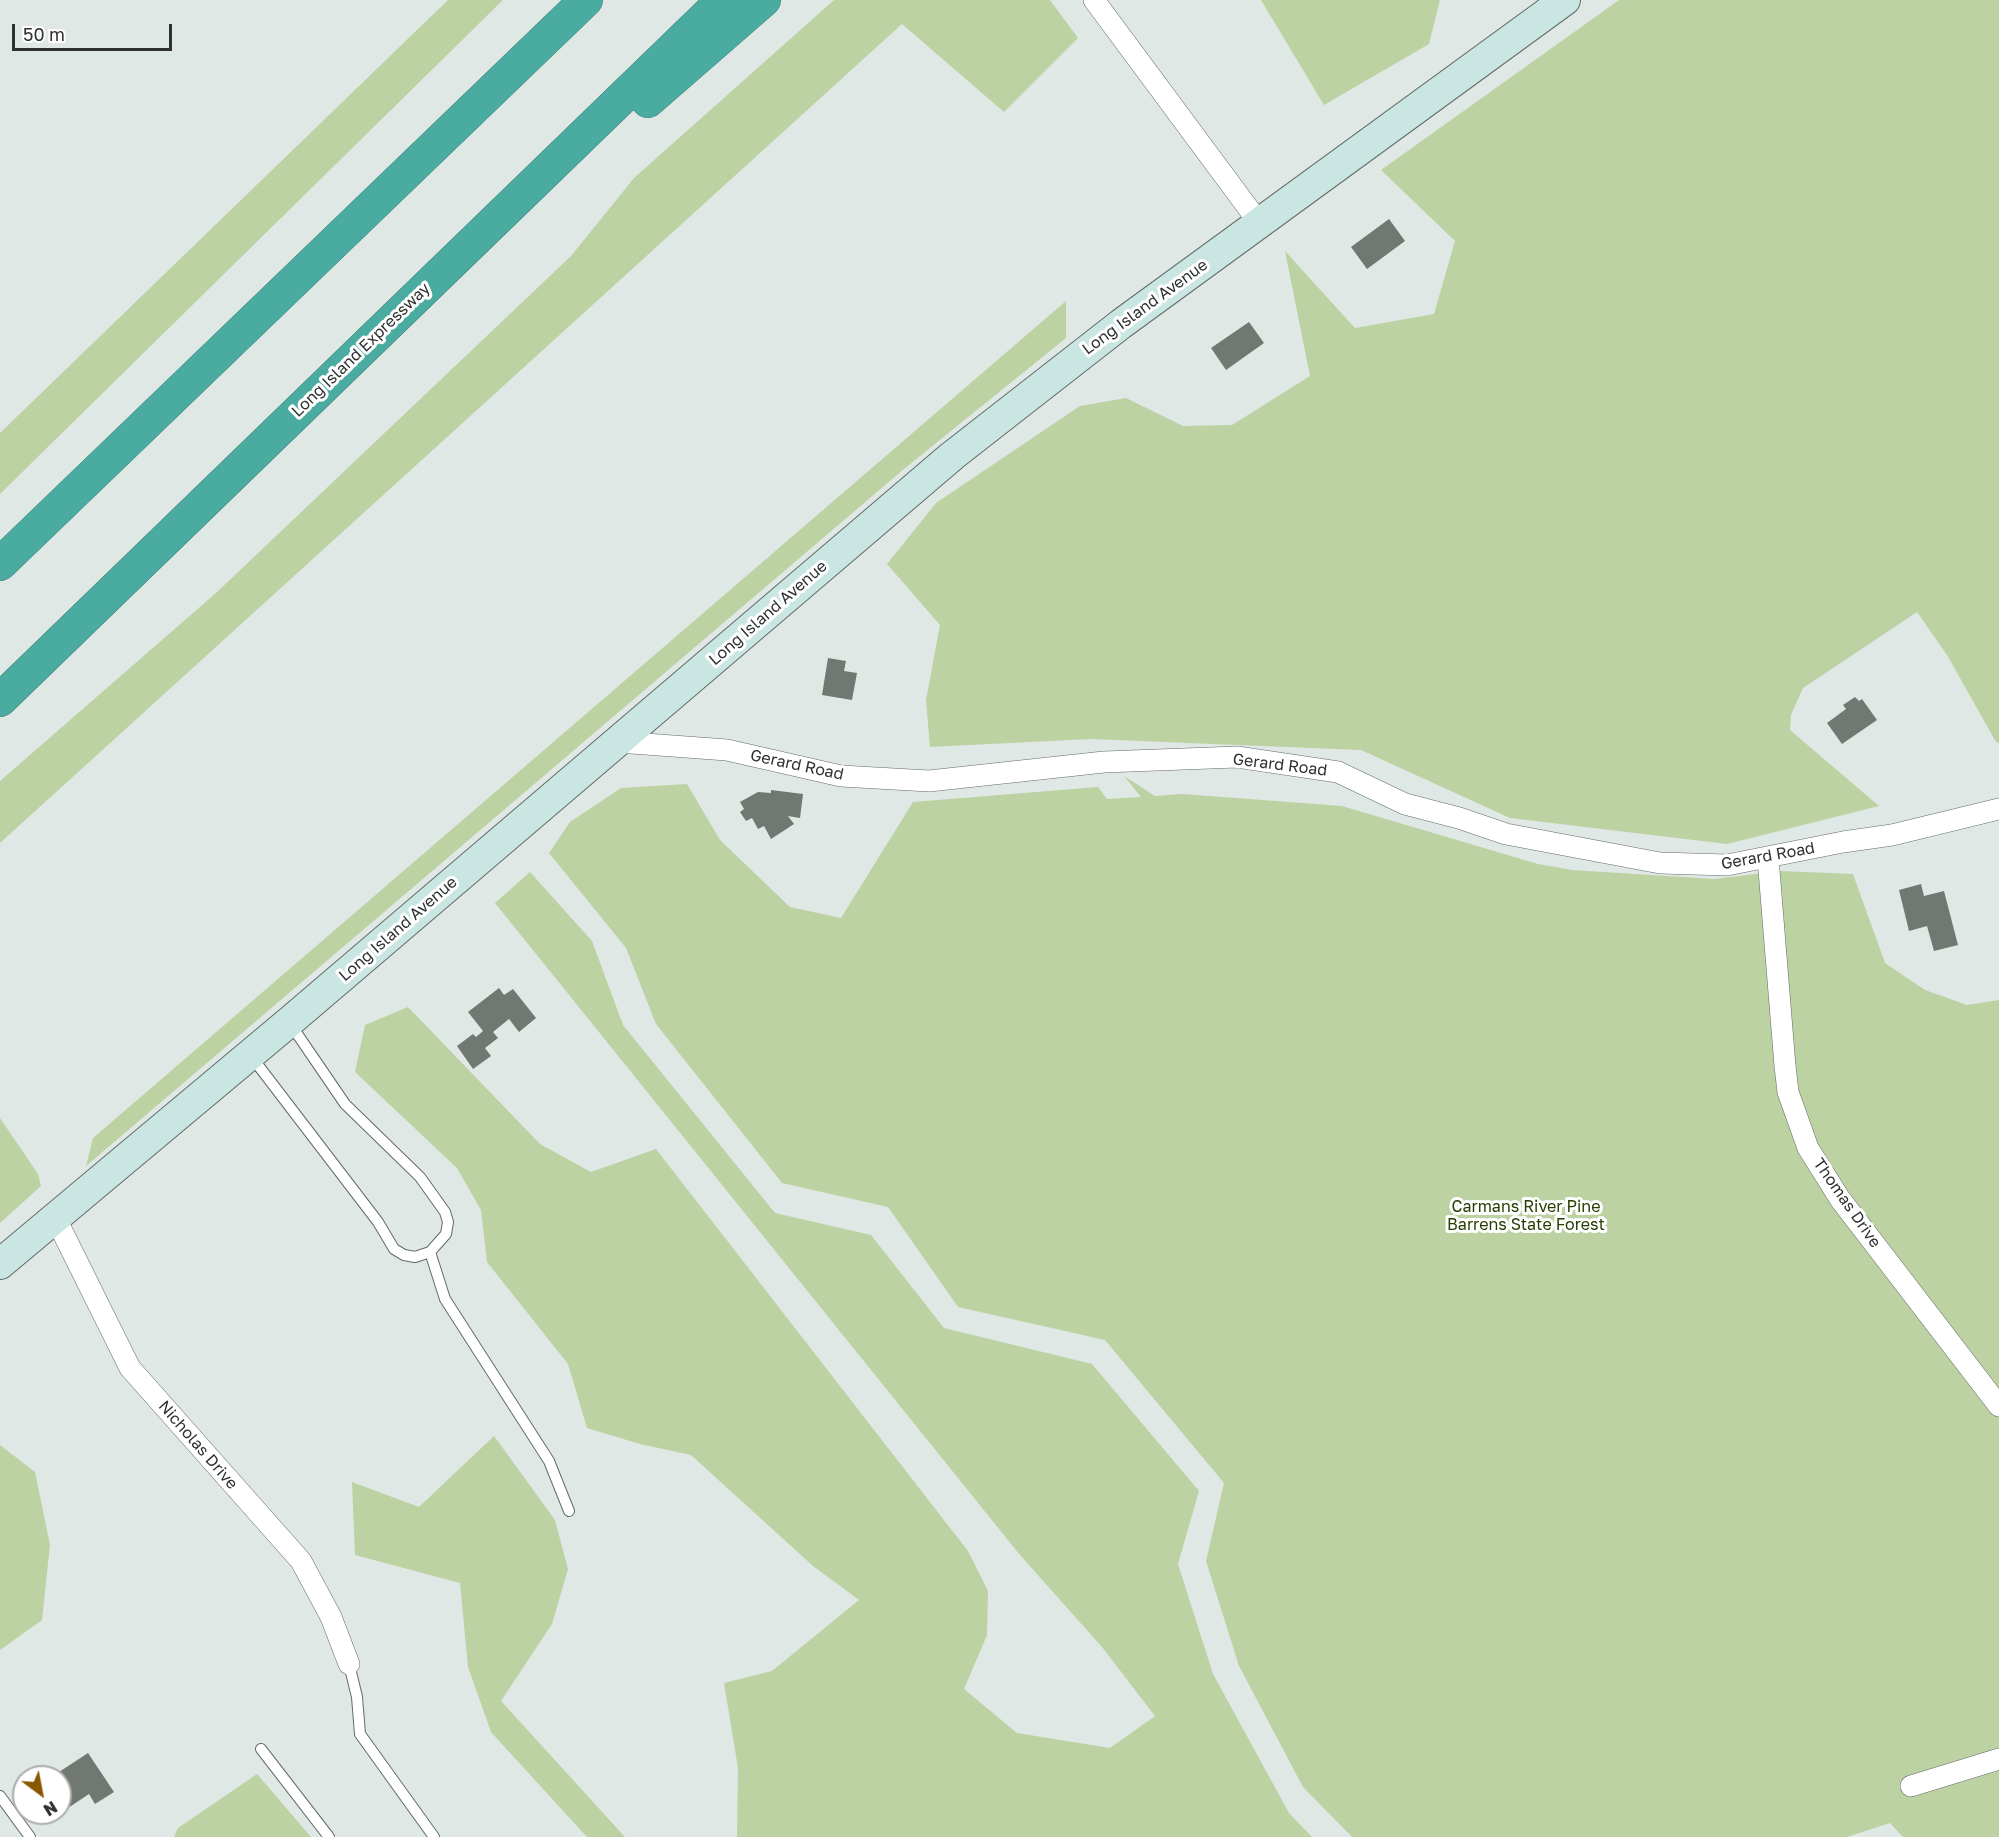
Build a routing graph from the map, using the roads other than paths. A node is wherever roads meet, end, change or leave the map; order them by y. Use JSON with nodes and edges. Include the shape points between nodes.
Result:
{"nodes":[{"id":1,"x":586,"y":0,"type":"edge"},
{"id":2,"x":723,"y":0,"type":"edge"},
{"id":3,"x":764,"y":0,"type":"edge"},
{"id":4,"x":1094,"y":0,"type":"edge"},
{"id":5,"x":1565,"y":0,"type":"edge"},
{"id":6,"x":508,"y":207,"type":"junction"},
{"id":7,"x":1260,"y":224,"type":"junction"},
{"id":8,"x":0,"y":564,"type":"edge"},
{"id":9,"x":0,"y":700,"type":"edge"},
{"id":10,"x":618,"y":742,"type":"junction"},
{"id":11,"x":1999,"y":810,"type":"edge"},
{"id":12,"x":1768,"y":858,"type":"junction"},
{"id":13,"x":289,"y":1022,"type":"junction"},
{"id":14,"x":250,"y":1055,"type":"junction"},
{"id":15,"x":56,"y":1219,"type":"junction"},
{"id":16,"x":430,"y":1252,"type":"junction"},
{"id":17,"x":0,"y":1264,"type":"edge"},
{"id":18,"x":1999,"y":1406,"type":"edge"},
{"id":19,"x":569,"y":1511,"type":"dead end"},
{"id":20,"x":349,"y":1664,"type":"joint"},
{"id":21,"x":261,"y":1749,"type":"dead end"},
{"id":22,"x":1999,"y":1759,"type":"edge"},
{"id":23,"x":1911,"y":1786,"type":"dead end"},
{"id":24,"x":0,"y":1796,"type":"edge"},
{"id":25,"x":30,"y":1837,"type":"edge"},
{"id":26,"x":329,"y":1837,"type":"edge"},
{"id":27,"x":434,"y":1837,"type":"edge"}],
"edges":[{"from":1,"to":8,"type":"highway"},
{"from":2,"to":6,"type":"highway","name":"Long Island Expressway"},
{"from":3,"to":6,"type":"highway","via":[[654,96]]},
{"from":4,"to":7,"type":"street"},
{"from":5,"to":7,"type":"street","name":"Long Island Avenue"},
{"from":6,"to":9,"type":"highway","name":"Long Island Expressway"},
{"from":7,"to":10,"type":"street","name":"Long Island Avenue","via":[[1120,324],[952,456]]},
{"from":10,"to":12,"type":"street","name":"Gerard Road","via":[[727,750],[841,776],[929,781],[1104,762],[1237,757],[1338,772],[1404,804],[1506,834],[1592,853],[1660,863],[1727,865]]},
{"from":10,"to":13,"type":"street","name":"Long Island Avenue"},
{"from":11,"to":12,"type":"street","name":"Gerard Road"},
{"from":12,"to":18,"type":"street","name":"Thomas Drive","via":[[1788,1092],[1809,1148],[1840,1199]]},
{"from":13,"to":14,"type":"street","name":"Long Island Avenue"},
{"from":13,"to":16,"type":"lane","via":[[345,1104],[420,1177],[446,1212],[446,1234]]},
{"from":14,"to":15,"type":"street","name":"Long Island Avenue"},
{"from":14,"to":16,"type":"lane","via":[[378,1222],[394,1249],[415,1257]]},
{"from":15,"to":17,"type":"street","name":"Long Island Avenue"},
{"from":15,"to":20,"type":"street","name":"Nicholas Drive","via":[[130,1368],[301,1562],[331,1617]]},
{"from":16,"to":19,"type":"lane","via":[[446,1299],[549,1461]]},
{"from":20,"to":27,"type":"lane","via":[[360,1734]]},
{"from":21,"to":26,"type":"lane"},
{"from":22,"to":23,"type":"street"},
{"from":24,"to":25,"type":"lane"}]}
